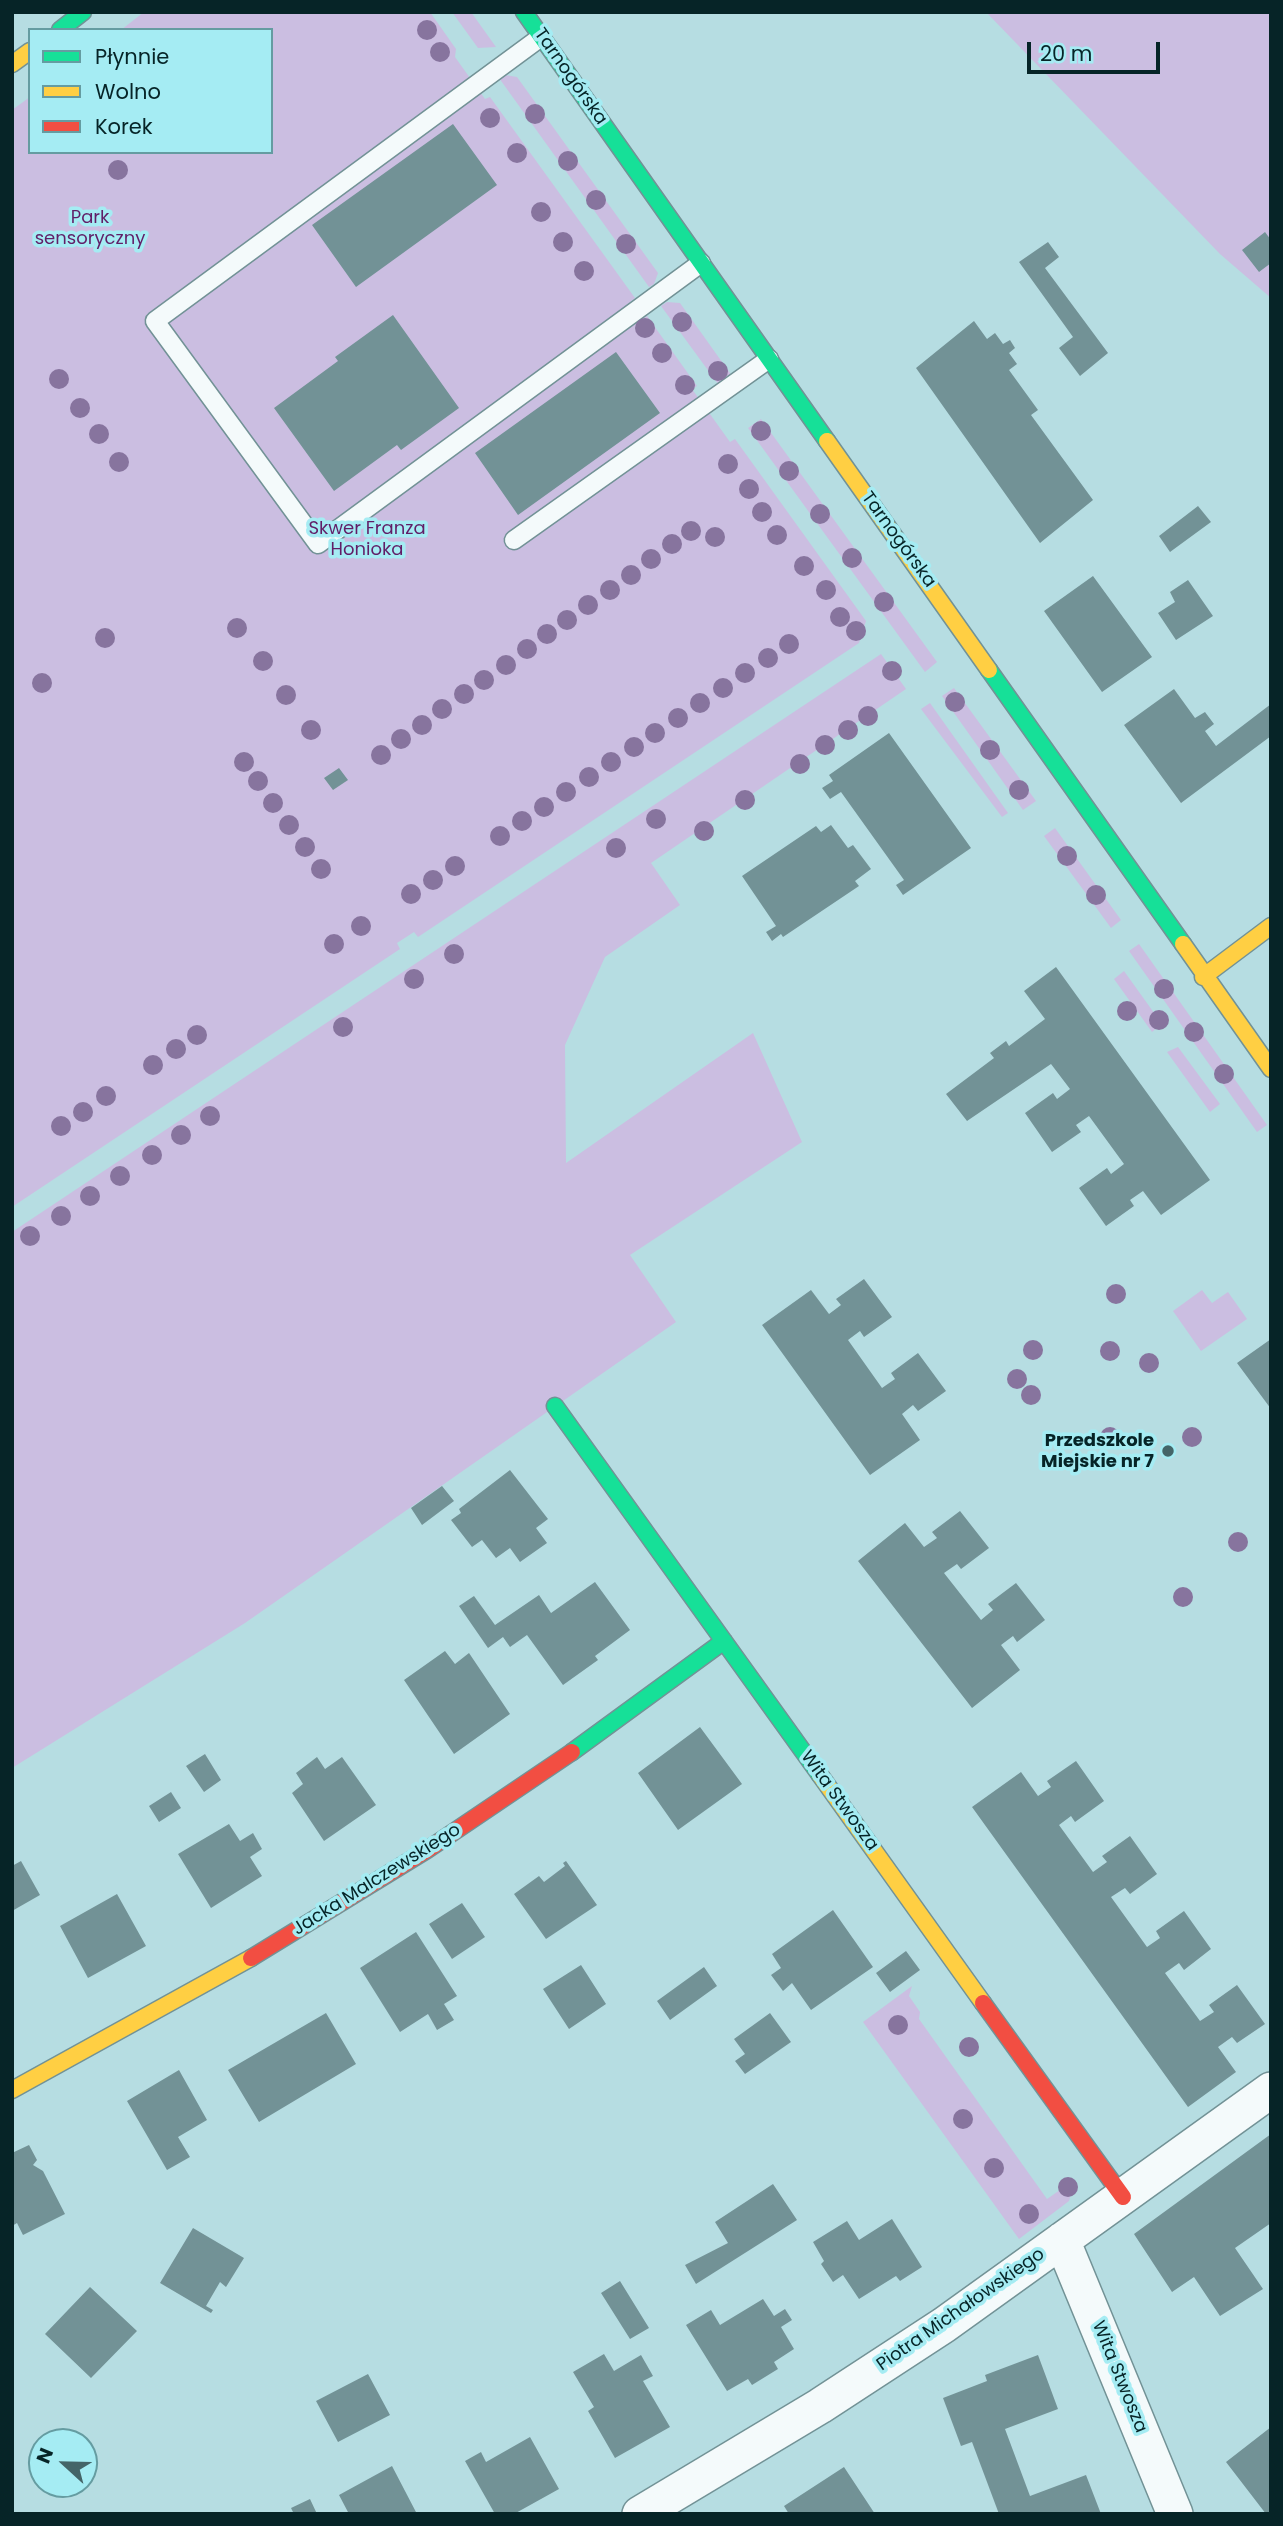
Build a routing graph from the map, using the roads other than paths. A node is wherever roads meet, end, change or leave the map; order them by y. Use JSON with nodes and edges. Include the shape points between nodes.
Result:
{"nodes":[{"id":1,"x":83,"y":12,"type":"edge"},
{"id":2,"x":524,"y":12,"type":"edge"},
{"id":3,"x":63,"y":28,"type":"edge"},
{"id":4,"x":541,"y":37,"type":"junction"},
{"id":5,"x":28,"y":52,"type":"edge"},
{"id":6,"x":12,"y":64,"type":"edge"},
{"id":7,"x":701,"y":263,"type":"junction"},
{"id":8,"x":769,"y":359,"type":"junction"},
{"id":9,"x":514,"y":540,"type":"dead end"},
{"id":10,"x":1271,"y":926,"type":"edge"},
{"id":11,"x":1203,"y":977,"type":"junction"},
{"id":12,"x":1271,"y":1069,"type":"edge"},
{"id":13,"x":555,"y":1406,"type":"dead end"},
{"id":14,"x":724,"y":1641,"type":"junction"},
{"id":15,"x":12,"y":2090,"type":"edge"},
{"id":16,"x":1271,"y":2090,"type":"edge"},
{"id":17,"x":1123,"y":2197,"type":"junction"},
{"id":18,"x":1062,"y":2240,"type":"junction"},
{"id":19,"x":640,"y":2514,"type":"edge"},
{"id":20,"x":1175,"y":2514,"type":"edge"}],
"edges":[{"from":1,"to":3,"type":"street"},
{"from":2,"to":4,"type":"street","name":"Tarnogórska"},
{"from":4,"to":7,"type":"street","name":"Tarnogórska"},
{"from":4,"to":7,"type":"lane","via":[[155,321],[318,544]]},
{"from":5,"to":6,"type":"street"},
{"from":7,"to":8,"type":"street","name":"Tarnogórska"},
{"from":8,"to":9,"type":"lane"},
{"from":8,"to":11,"type":"street","name":"Tarnogórska"},
{"from":10,"to":11,"type":"street"},
{"from":11,"to":12,"type":"street","name":"Tarnogórska"},
{"from":13,"to":14,"type":"street","name":"Wita Stwosza"},
{"from":14,"to":15,"type":"street","name":"Jacka Malczewskiego","via":[[599,1734],[428,1850],[256,1955]]},
{"from":14,"to":17,"type":"street","name":"Wita Stwosza"},
{"from":16,"to":17,"type":"street","name":"Piotra Michałowskiego"},
{"from":17,"to":18,"type":"street","name":"Piotra Michałowskiego"},
{"from":18,"to":19,"type":"street","name":"Piotra Michałowskiego","via":[[820,2406]]},
{"from":18,"to":20,"type":"street","name":"Wita Stwosza"}]}
